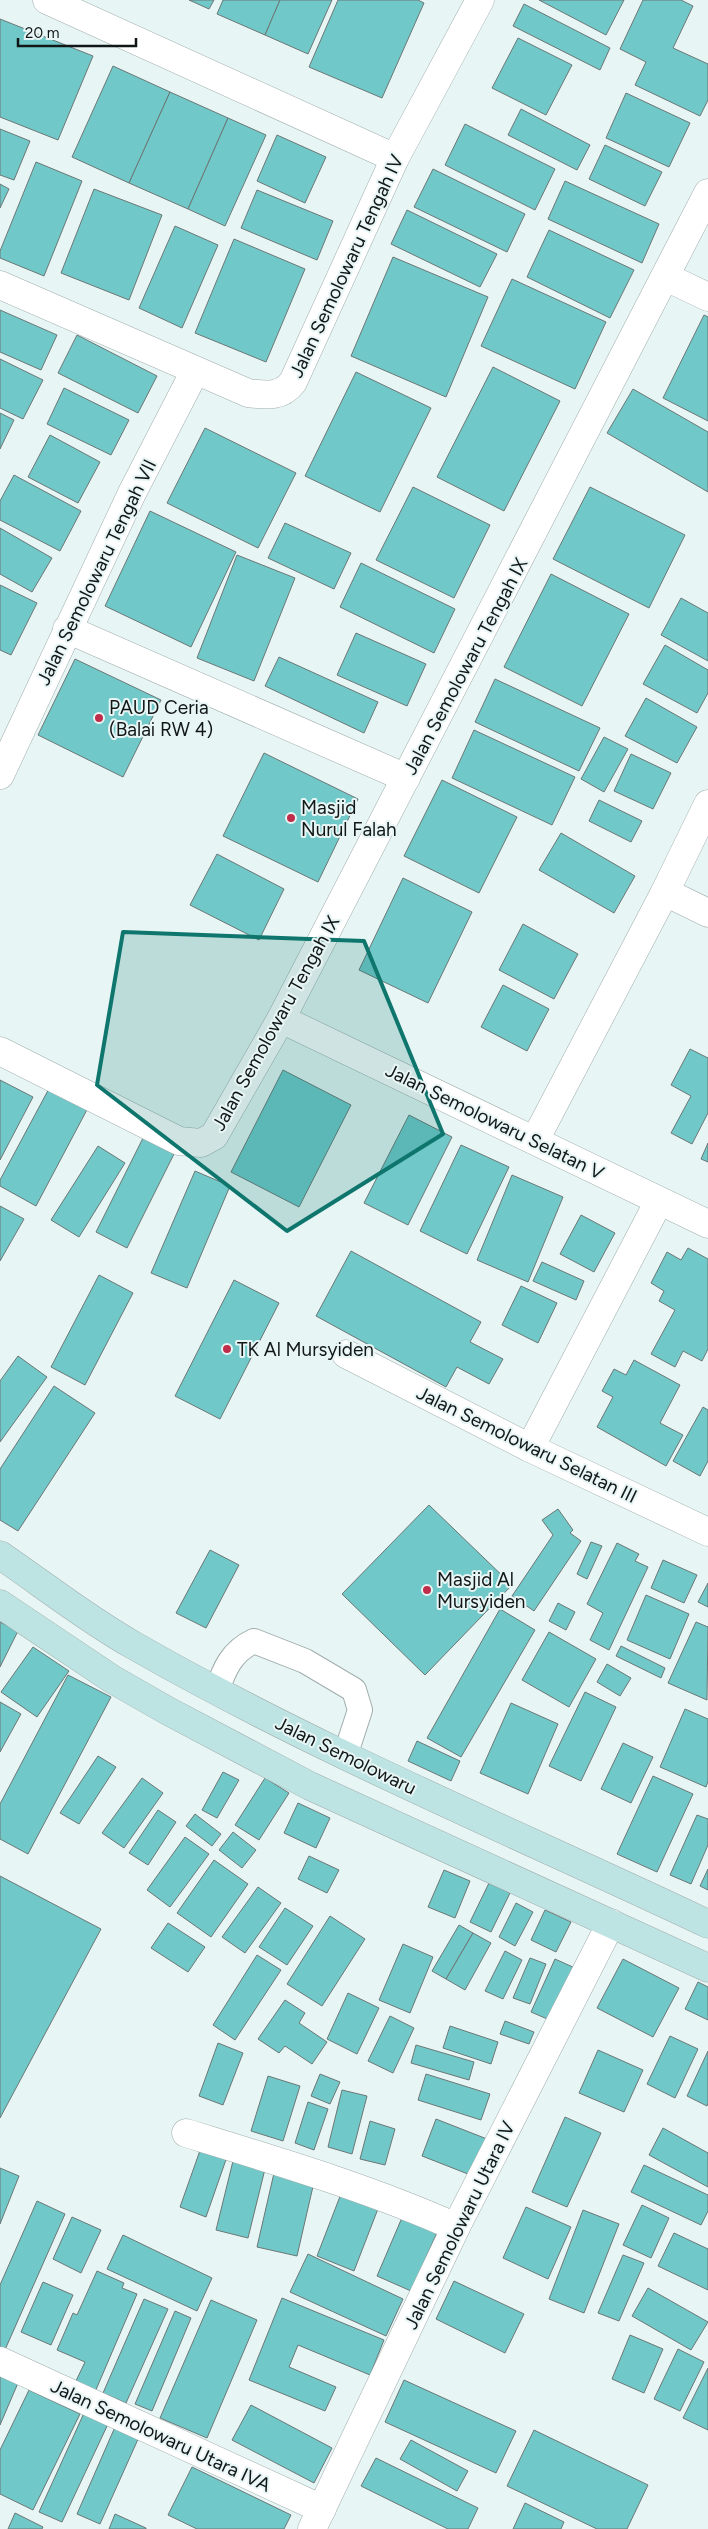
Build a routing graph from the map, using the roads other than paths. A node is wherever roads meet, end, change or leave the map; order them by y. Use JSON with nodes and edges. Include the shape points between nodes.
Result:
{"nodes":[{"id":1,"x":47,"y":0,"type":"edge"},
{"id":2,"x":480,"y":0,"type":"edge"},
{"id":3,"x":395,"y":158,"type":"junction"},
{"id":4,"x":708,"y":193,"type":"edge"},
{"id":5,"x":666,"y":277,"type":"junction"},
{"id":6,"x":0,"y":285,"type":"edge"},
{"id":7,"x":708,"y":297,"type":"edge"},
{"id":8,"x":195,"y":371,"type":"junction"},
{"id":9,"x":67,"y":629,"type":"junction"},
{"id":10,"x":0,"y":775,"type":"edge"},
{"id":11,"x":406,"y":778,"type":"junction"},
{"id":12,"x":708,"y":804,"type":"edge"},
{"id":13,"x":665,"y":892,"type":"junction"},
{"id":14,"x":708,"y":913,"type":"edge"},
{"id":15,"x":281,"y":1019,"type":"junction"},
{"id":16,"x":0,"y":1051,"type":"edge"},
{"id":17,"x":535,"y":1140,"type":"junction"},
{"id":18,"x":658,"y":1201,"type":"junction"},
{"id":19,"x":708,"y":1224,"type":"edge"},
{"id":20,"x":346,"y":1354,"type":"dead end"},
{"id":21,"x":530,"y":1448,"type":"junction"},
{"id":22,"x":708,"y":1532,"type":"edge"},
{"id":23,"x":0,"y":1555,"type":"edge"},
{"id":24,"x":0,"y":1604,"type":"edge"},
{"id":25,"x":131,"y":1644,"type":"junction"},
{"id":26,"x":112,"y":1679,"type":"junction"},
{"id":27,"x":216,"y":1691,"type":"junction"},
{"id":28,"x":345,"y":1756,"type":"junction"},
{"id":29,"x":611,"y":1923,"type":"junction"},
{"id":30,"x":708,"y":1924,"type":"edge"},
{"id":31,"x":708,"y":1968,"type":"edge"},
{"id":32,"x":186,"y":2133,"type":"dead end"},
{"id":33,"x":456,"y":2227,"type":"junction"},
{"id":34,"x":0,"y":2361,"type":"edge"},
{"id":35,"x":317,"y":2519,"type":"edge"}],
"edges":[{"from":1,"to":3,"type":"street"},
{"from":2,"to":3,"type":"street","name":"Jalan Semolowaru Tengah IV"},
{"from":3,"to":8,"type":"street","name":"Jalan Semolowaru Tengah IV","via":[[289,387],[280,394],[248,393]]},
{"from":4,"to":5,"type":"street","name":"Jalan Semolowaru Tengah IX"},
{"from":5,"to":7,"type":"street"},
{"from":5,"to":11,"type":"street","name":"Jalan Semolowaru Tengah IX"},
{"from":6,"to":8,"type":"street","name":"Jalan Semolowaru Tengah IV"},
{"from":8,"to":9,"type":"street","name":"Jalan Semolowaru Tengah VII"},
{"from":9,"to":10,"type":"street","name":"Jalan Semolowaru Tengah VII"},
{"from":9,"to":11,"type":"street"},
{"from":11,"to":15,"type":"street","name":"Jalan Semolowaru Tengah IX"},
{"from":12,"to":13,"type":"street"},
{"from":13,"to":14,"type":"street"},
{"from":13,"to":17,"type":"street"},
{"from":15,"to":16,"type":"street","name":"Jalan Semolowaru Tengah IX","via":[[214,1136],[201,1143],[188,1143]]},
{"from":15,"to":17,"type":"street","name":"Jalan Semolowaru Selatan V"},
{"from":17,"to":18,"type":"street","name":"Jalan Semolowaru Selatan V"},
{"from":18,"to":19,"type":"street","name":"Jalan Semolowaru Selatan V"},
{"from":18,"to":21,"type":"street"},
{"from":20,"to":21,"type":"street","name":"Jalan Semolowaru Selatan III"},
{"from":21,"to":22,"type":"street","name":"Jalan Semolowaru Selatan III"},
{"from":23,"to":25,"type":"main road","name":"Jalan Semolowaru"},
{"from":24,"to":26,"type":"main road"},
{"from":25,"to":26,"type":"main road"},
{"from":25,"to":27,"type":"main road","name":"Jalan Semolowaru"},
{"from":26,"to":29,"type":"main road","via":[[310,1786]]},
{"from":27,"to":28,"type":"main road","name":"Jalan Semolowaru"},
{"from":27,"to":28,"type":"lane","via":[[230,1658],[242,1646],[254,1641],[323,1670],[354,1690],[360,1710]]},
{"from":28,"to":30,"type":"main road","name":"Jalan Semolowaru"},
{"from":29,"to":31,"type":"main road"},
{"from":29,"to":33,"type":"street","name":"Jalan Semolowaru Utara IV"},
{"from":32,"to":33,"type":"street","via":[[349,2184]]},
{"from":33,"to":35,"type":"street","name":"Jalan Semolowaru Utara IV"},
{"from":34,"to":35,"type":"street","name":"Jalan Semolowaru Utara IVA"}]}
